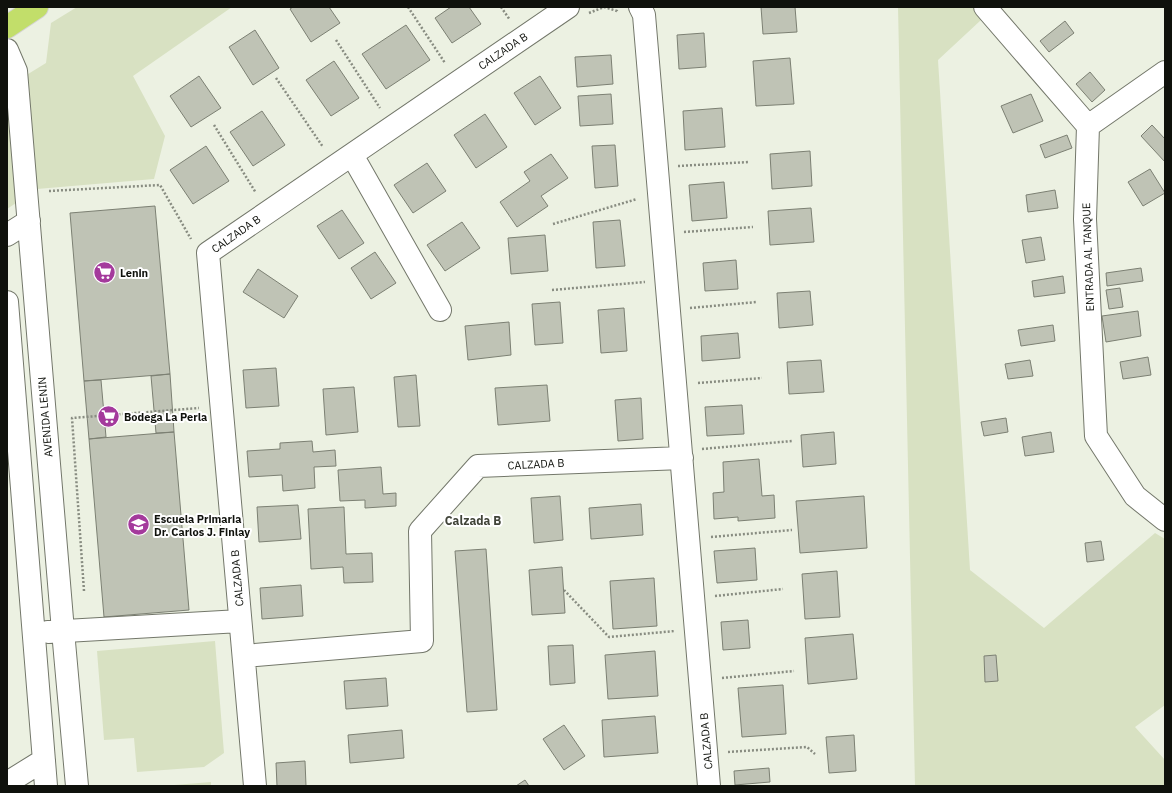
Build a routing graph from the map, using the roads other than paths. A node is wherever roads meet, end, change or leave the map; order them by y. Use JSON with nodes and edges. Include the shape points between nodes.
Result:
{"nodes":[{"id":1,"x":37,"y":7,"type":"edge"},
{"id":2,"x":640,"y":7,"type":"edge"},
{"id":3,"x":984,"y":7,"type":"edge"},
{"id":4,"x":575,"y":12,"type":"edge"},
{"id":5,"x":7,"y":27,"type":"edge"},
{"id":6,"x":9,"y":61,"type":"edge"},
{"id":7,"x":1165,"y":72,"type":"edge"},
{"id":8,"x":1088,"y":126,"type":"junction"},
{"id":9,"x":352,"y":155,"type":"junction"},
{"id":10,"x":29,"y":220,"type":"junction"},
{"id":11,"x":7,"y":235,"type":"edge"},
{"id":12,"x":7,"y":302,"type":"edge"},
{"id":13,"x":440,"y":310,"type":"dead end"},
{"id":14,"x":690,"y":453,"type":"junction"},
{"id":15,"x":1165,"y":520,"type":"edge"},
{"id":16,"x":240,"y":621,"type":"junction"},
{"id":17,"x":63,"y":631,"type":"junction"},
{"id":18,"x":34,"y":633,"type":"junction"},
{"id":19,"x":244,"y":656,"type":"junction"},
{"id":20,"x":44,"y":760,"type":"junction"},
{"id":21,"x":7,"y":783,"type":"edge"},
{"id":22,"x":46,"y":786,"type":"edge"},
{"id":23,"x":77,"y":786,"type":"edge"},
{"id":24,"x":255,"y":786,"type":"edge"},
{"id":25,"x":710,"y":786,"type":"edge"}],
"edges":[{"from":1,"to":5,"type":"highway"},
{"from":2,"to":14,"type":"street","name":"CALZADA B","via":[[644,15]]},
{"from":3,"to":8,"type":"street"},
{"from":4,"to":9,"type":"street","name":"CALZADA B"},
{"from":6,"to":10,"type":"street","name":"AVENIDA LENIN","via":[[16,71]]},
{"from":7,"to":8,"type":"street"},
{"from":8,"to":15,"type":"street","name":"ENTRADA AL TANQUE","via":[[1085,219],[1096,436],[1135,496]]},
{"from":9,"to":13,"type":"street"},
{"from":9,"to":16,"type":"street","name":"CALZADA B","via":[[208,253]]},
{"from":10,"to":11,"type":"street"},
{"from":10,"to":17,"type":"street","name":"AVENIDA LENIN"},
{"from":12,"to":18,"type":"street"},
{"from":14,"to":19,"type":"street","name":"CALZADA B","via":[[478,466],[420,531],[422,641]]},
{"from":14,"to":25,"type":"street","name":"CALZADA B"},
{"from":16,"to":17,"type":"street","name":"CALZADA B"},
{"from":16,"to":19,"type":"street","name":"CALZADA B"},
{"from":17,"to":18,"type":"street","name":"CALZADA B"},
{"from":17,"to":23,"type":"street","name":"AVENIDA LENIN"},
{"from":18,"to":20,"type":"street"},
{"from":19,"to":24,"type":"street","name":"CALZADA B"},
{"from":20,"to":21,"type":"street"},
{"from":20,"to":22,"type":"street"}]}
